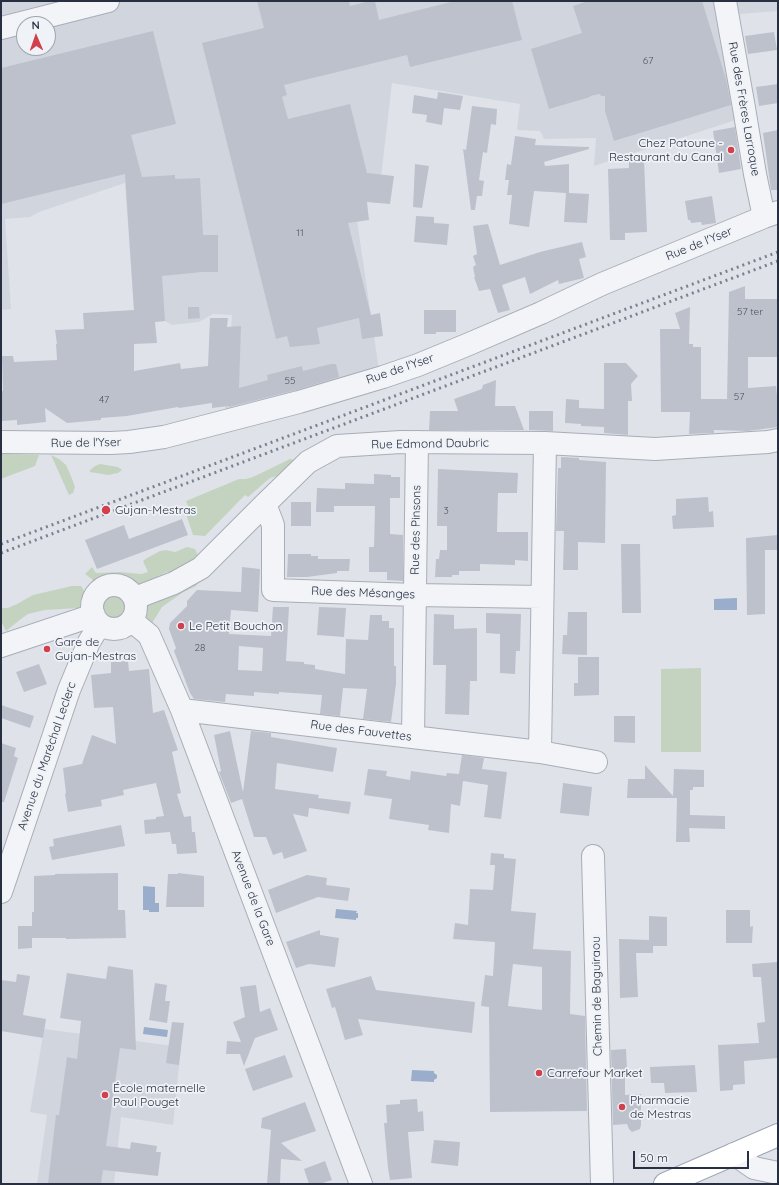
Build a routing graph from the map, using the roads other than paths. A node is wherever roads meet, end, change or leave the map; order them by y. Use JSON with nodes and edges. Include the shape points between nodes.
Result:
{"nodes":[{"id":1,"x":108,"y":1,"type":"edge"},
{"id":2,"x":725,"y":1,"type":"edge"},
{"id":3,"x":1,"y":28,"type":"edge"},
{"id":4,"x":771,"y":215,"type":"edge"},
{"id":5,"x":778,"y":440,"type":"edge"},
{"id":6,"x":1,"y":442,"type":"edge"},
{"id":7,"x":417,"y":442,"type":"junction"},
{"id":8,"x":545,"y":443,"type":"junction"},
{"id":9,"x":265,"y":504,"type":"junction"},
{"id":10,"x":415,"y":595,"type":"junction"},
{"id":11,"x":135,"y":598,"type":"junction"},
{"id":12,"x":542,"y":598,"type":"junction"},
{"id":13,"x":97,"y":620,"type":"junction"},
{"id":14,"x":132,"y":620,"type":"junction"},
{"id":15,"x":1,"y":646,"type":"edge"},
{"id":16,"x":182,"y":710,"type":"junction"},
{"id":17,"x":413,"y":737,"type":"junction"},
{"id":18,"x":540,"y":752,"type":"junction"},
{"id":19,"x":596,"y":762,"type":"dead end"},
{"id":20,"x":593,"y":856,"type":"dead end"},
{"id":21,"x":1,"y":892,"type":"edge"},
{"id":22,"x":778,"y":1135,"type":"edge"},
{"id":23,"x":734,"y":1154,"type":"junction"},
{"id":24,"x":778,"y":1173,"type":"edge"},
{"id":25,"x":361,"y":1184,"type":"edge"},
{"id":26,"x":602,"y":1184,"type":"edge"},
{"id":27,"x":665,"y":1184,"type":"edge"}],
"edges":[{"from":1,"to":3,"type":"street"},
{"from":2,"to":4,"type":"street","name":"Rue des Frères Larroque","via":[[755,174]]},
{"from":4,"to":6,"type":"street","name":"Rue de l'Yser","via":[[602,284],[418,365],[299,402],[164,437],[129,442]]},
{"from":5,"to":8,"type":"street","name":"Rue Edmond Daubric","via":[[655,449]]},
{"from":7,"to":8,"type":"street","name":"Rue Edmond Daubric"},
{"from":7,"to":9,"type":"street","name":"Rue Edmond Daubric","via":[[337,446],[308,462]]},
{"from":7,"to":10,"type":"street","name":"Rue des Pinsons"},
{"from":8,"to":12,"type":"street"},
{"from":9,"to":10,"type":"street","name":"Rue des Mésanges","via":[[273,525],[273,590]]},
{"from":9,"to":11,"type":"street","name":"Rue Edmond Daubric","via":[[202,568],[174,583]]},
{"from":10,"to":12,"type":"street","name":"Rue des Mésanges"},
{"from":10,"to":17,"type":"street","name":"Rue des Pinsons"},
{"from":11,"to":13,"type":"street","via":[[127,588],[115,584],[103,588],[92,603]]},
{"from":11,"to":14,"type":"street","via":[[137,610]]},
{"from":12,"to":18,"type":"street"},
{"from":13,"to":14,"type":"street","via":[[106,628],[113,629],[127,625]]},
{"from":13,"to":15,"type":"street"},
{"from":13,"to":21,"type":"street","name":"Avenue du Maréchal Leclerc","via":[[69,690]]},
{"from":14,"to":16,"type":"street","name":"Avenue de la Gare","via":[[149,635]]},
{"from":16,"to":17,"type":"street","name":"Rue des Fauvettes"},
{"from":16,"to":25,"type":"street","name":"Avenue de la Gare"},
{"from":17,"to":18,"type":"street","name":"Rue des Fauvettes"},
{"from":18,"to":19,"type":"street","name":"Rue des Fauvettes"},
{"from":20,"to":26,"type":"street","name":"Chemin de Baguiraou"},
{"from":22,"to":23,"type":"main road"},
{"from":23,"to":24,"type":"street","via":[[754,1168]]},
{"from":23,"to":27,"type":"main road"}]}
